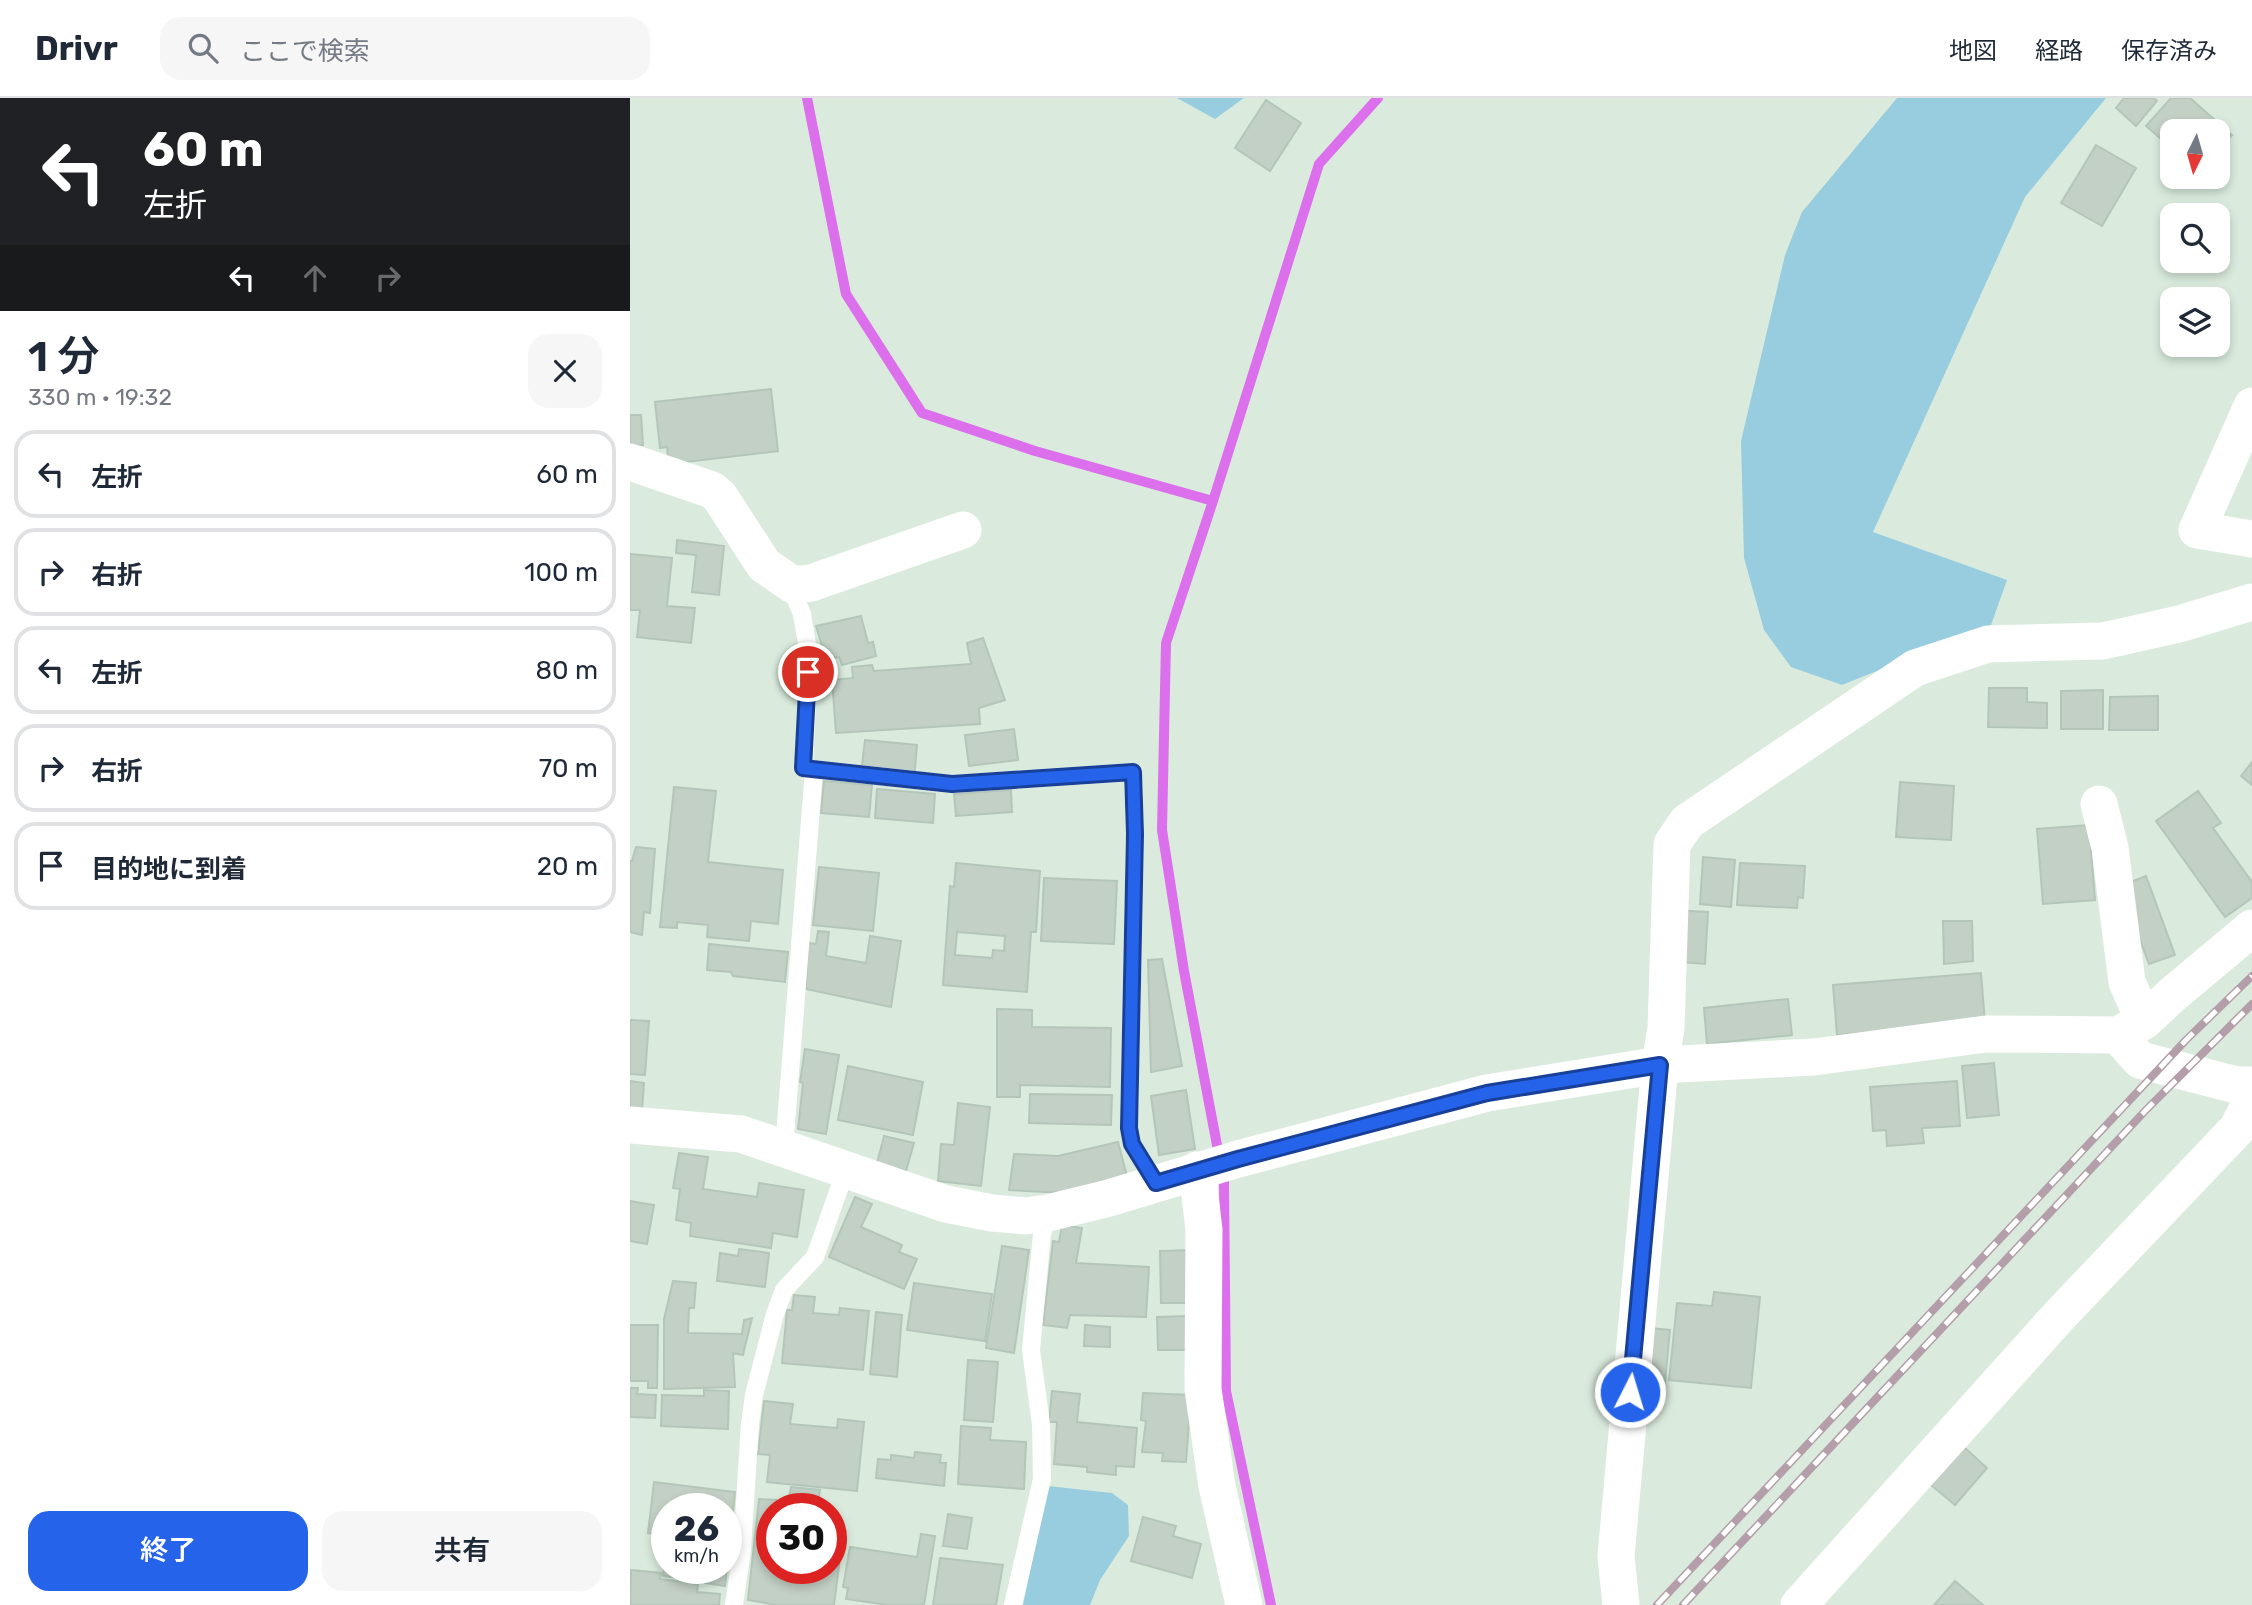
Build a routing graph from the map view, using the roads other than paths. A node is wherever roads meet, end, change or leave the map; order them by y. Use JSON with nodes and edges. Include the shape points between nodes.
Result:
{"nodes":[{"id":1,"x":2252,"y":406,"type":"edge"},
{"id":2,"x":630,"y":461,"type":"edge"},
{"id":3,"x":963,"y":530,"type":"dead end"},
{"id":4,"x":2252,"y":539,"type":"edge"},
{"id":5,"x":793,"y":585,"type":"junction"},
{"id":6,"x":2252,"y":601,"type":"edge"},
{"id":7,"x":814,"y":770,"type":"junction"},
{"id":8,"x":2099,"y":803,"type":"dead end"},
{"id":9,"x":2252,"y":928,"type":"edge"},
{"id":10,"x":2131,"y":1028,"type":"junction"},
{"id":11,"x":1660,"y":1065,"type":"junction"},
{"id":12,"x":2252,"y":1087,"type":"edge"},
{"id":13,"x":630,"y":1125,"type":"edge"},
{"id":14,"x":784,"y":1148,"type":"junction"},
{"id":15,"x":1213,"y":1166,"type":"junction"},
{"id":16,"x":846,"y":1169,"type":"junction"},
{"id":17,"x":1156,"y":1183,"type":"junction"},
{"id":18,"x":1048,"y":1213,"type":"junction"},
{"id":19,"x":734,"y":1605,"type":"edge"},
{"id":20,"x":1013,"y":1605,"type":"edge"},
{"id":21,"x":1244,"y":1605,"type":"edge"},
{"id":22,"x":1621,"y":1605,"type":"edge"},
{"id":23,"x":1799,"y":1605,"type":"edge"}],
"edges":[{"from":1,"to":4,"type":"street","via":[[2197,530]]},
{"from":2,"to":5,"type":"street","via":[[712,490],[764,565]]},
{"from":3,"to":5,"type":"street","via":[[811,583]]},
{"from":5,"to":7,"type":"lane","via":[[809,656],[803,768]]},
{"from":6,"to":11,"type":"street","via":[[2103,641],[1988,644],[1915,668],[1687,822],[1672,844],[1666,1028]]},
{"from":7,"to":14,"type":"lane"},
{"from":7,"to":17,"type":"lane","via":[[952,784],[1133,772],[1129,1128],[1132,1144]]},
{"from":8,"to":10,"type":"street","via":[[2110,849]]},
{"from":9,"to":10,"type":"street"},
{"from":10,"to":11,"type":"street","via":[[1986,1034],[1814,1057]]},
{"from":10,"to":12,"type":"street","via":[[2140,1060]]},
{"from":11,"to":15,"type":"street","via":[[1487,1093]]},
{"from":11,"to":22,"type":"street","via":[[1616,1556]]},
{"from":12,"to":23,"type":"street","via":[[2237,1129],[2059,1316]]},
{"from":13,"to":14,"type":"street","via":[[741,1134]]},
{"from":14,"to":16,"type":"street"},
{"from":15,"to":17,"type":"street"},
{"from":15,"to":21,"type":"street","via":[[1204,1230],[1203,1389],[1217,1486]]},
{"from":16,"to":18,"type":"street","via":[[946,1204],[1003,1214]]},
{"from":16,"to":19,"type":"lane","via":[[815,1257],[784,1290],[754,1395]]},
{"from":17,"to":18,"type":"street"},
{"from":18,"to":20,"type":"lane","via":[[1031,1350],[1041,1424],[1042,1479]]}]}
